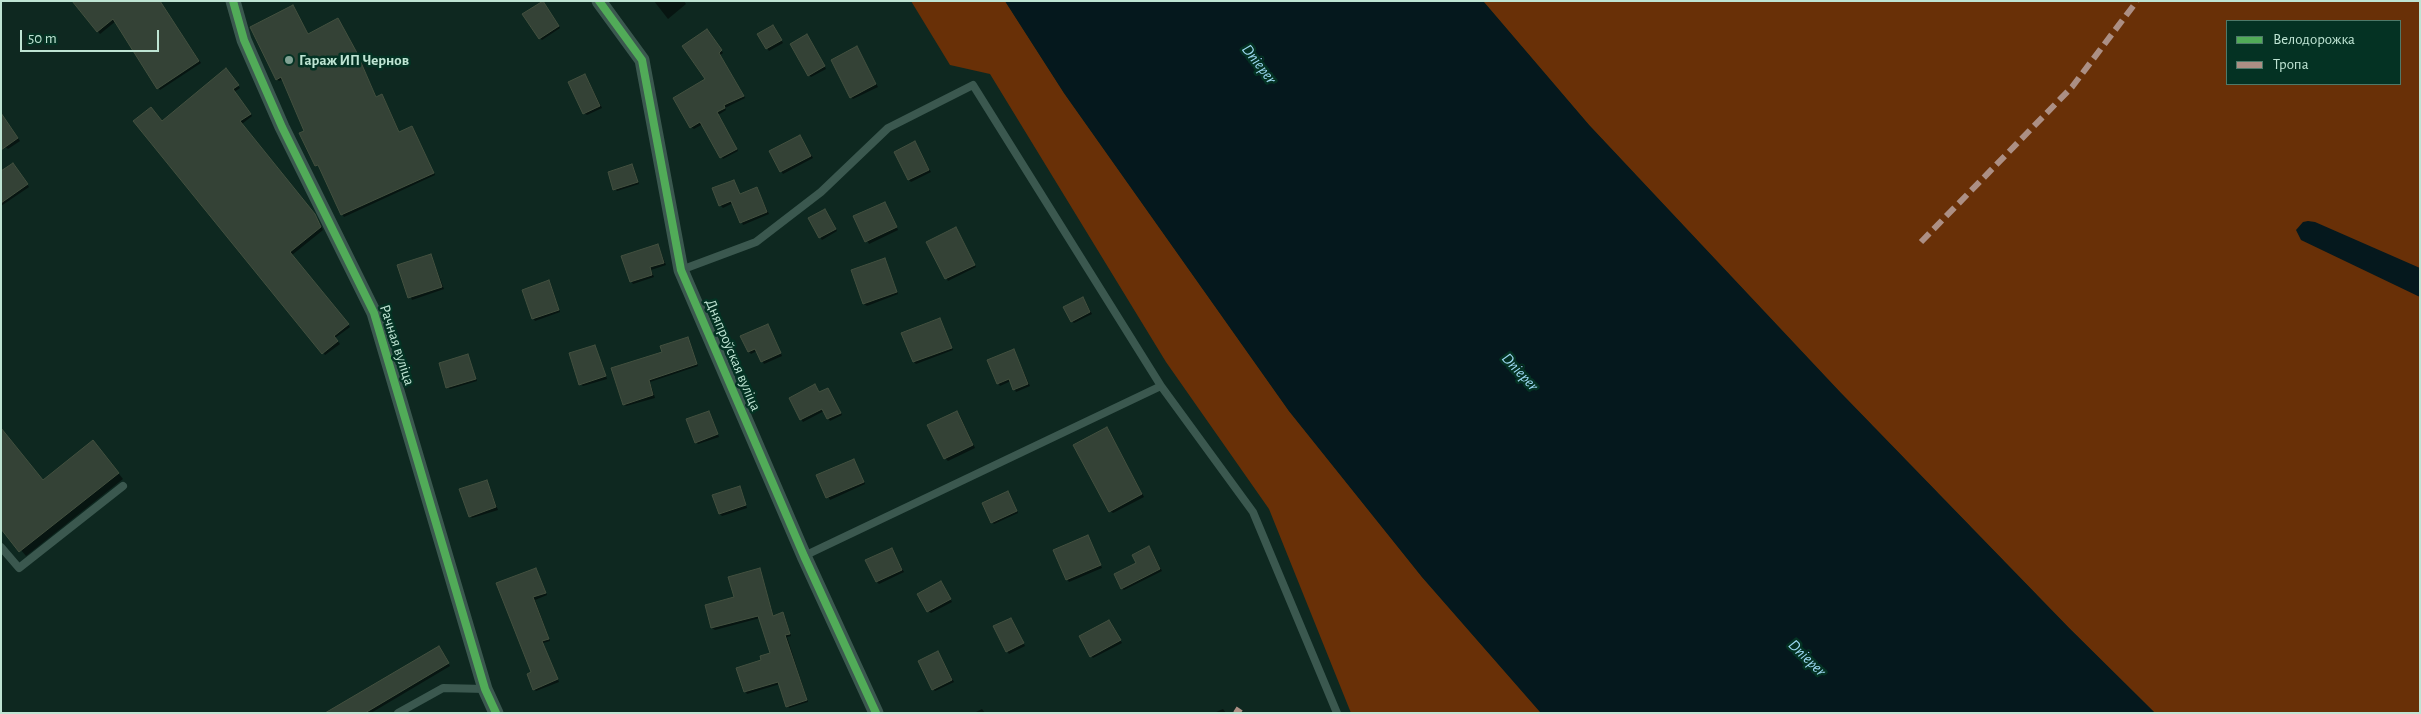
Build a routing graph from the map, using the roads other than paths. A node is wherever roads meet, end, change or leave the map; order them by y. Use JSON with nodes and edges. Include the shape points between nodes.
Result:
{"nodes":[{"id":1,"x":233,"y":1,"type":"edge"},
{"id":2,"x":599,"y":1,"type":"edge"},
{"id":3,"x":681,"y":270,"type":"junction"},
{"id":4,"x":1161,"y":386,"type":"junction"},
{"id":5,"x":123,"y":486,"type":"dead end"},
{"id":6,"x":1,"y":547,"type":"edge"},
{"id":7,"x":804,"y":556,"type":"junction"},
{"id":8,"x":485,"y":688,"type":"junction"},
{"id":9,"x":398,"y":713,"type":"edge"},
{"id":10,"x":496,"y":713,"type":"edge"},
{"id":11,"x":876,"y":713,"type":"edge"},
{"id":12,"x":1336,"y":713,"type":"edge"}],
"edges":[{"from":1,"to":8,"type":"street","name":"Рачная вуліца","via":[[244,40],[282,128],[374,313]]},
{"from":2,"to":3,"type":"street","name":"Дняпроўская вуліца","via":[[642,60]]},
{"from":3,"to":4,"type":"lane","via":[[756,242],[821,192],[888,128],[973,85]]},
{"from":3,"to":7,"type":"street","name":"Дняпроўская вуліца"},
{"from":4,"to":7,"type":"lane"},
{"from":4,"to":12,"type":"lane","via":[[1252,512]]},
{"from":5,"to":6,"type":"lane","via":[[19,568]]},
{"from":7,"to":11,"type":"street","name":"Дняпроўская вуліца"},
{"from":8,"to":9,"type":"lane","via":[[443,688]]},
{"from":8,"to":10,"type":"street","name":"Рачная вуліца"}]}
